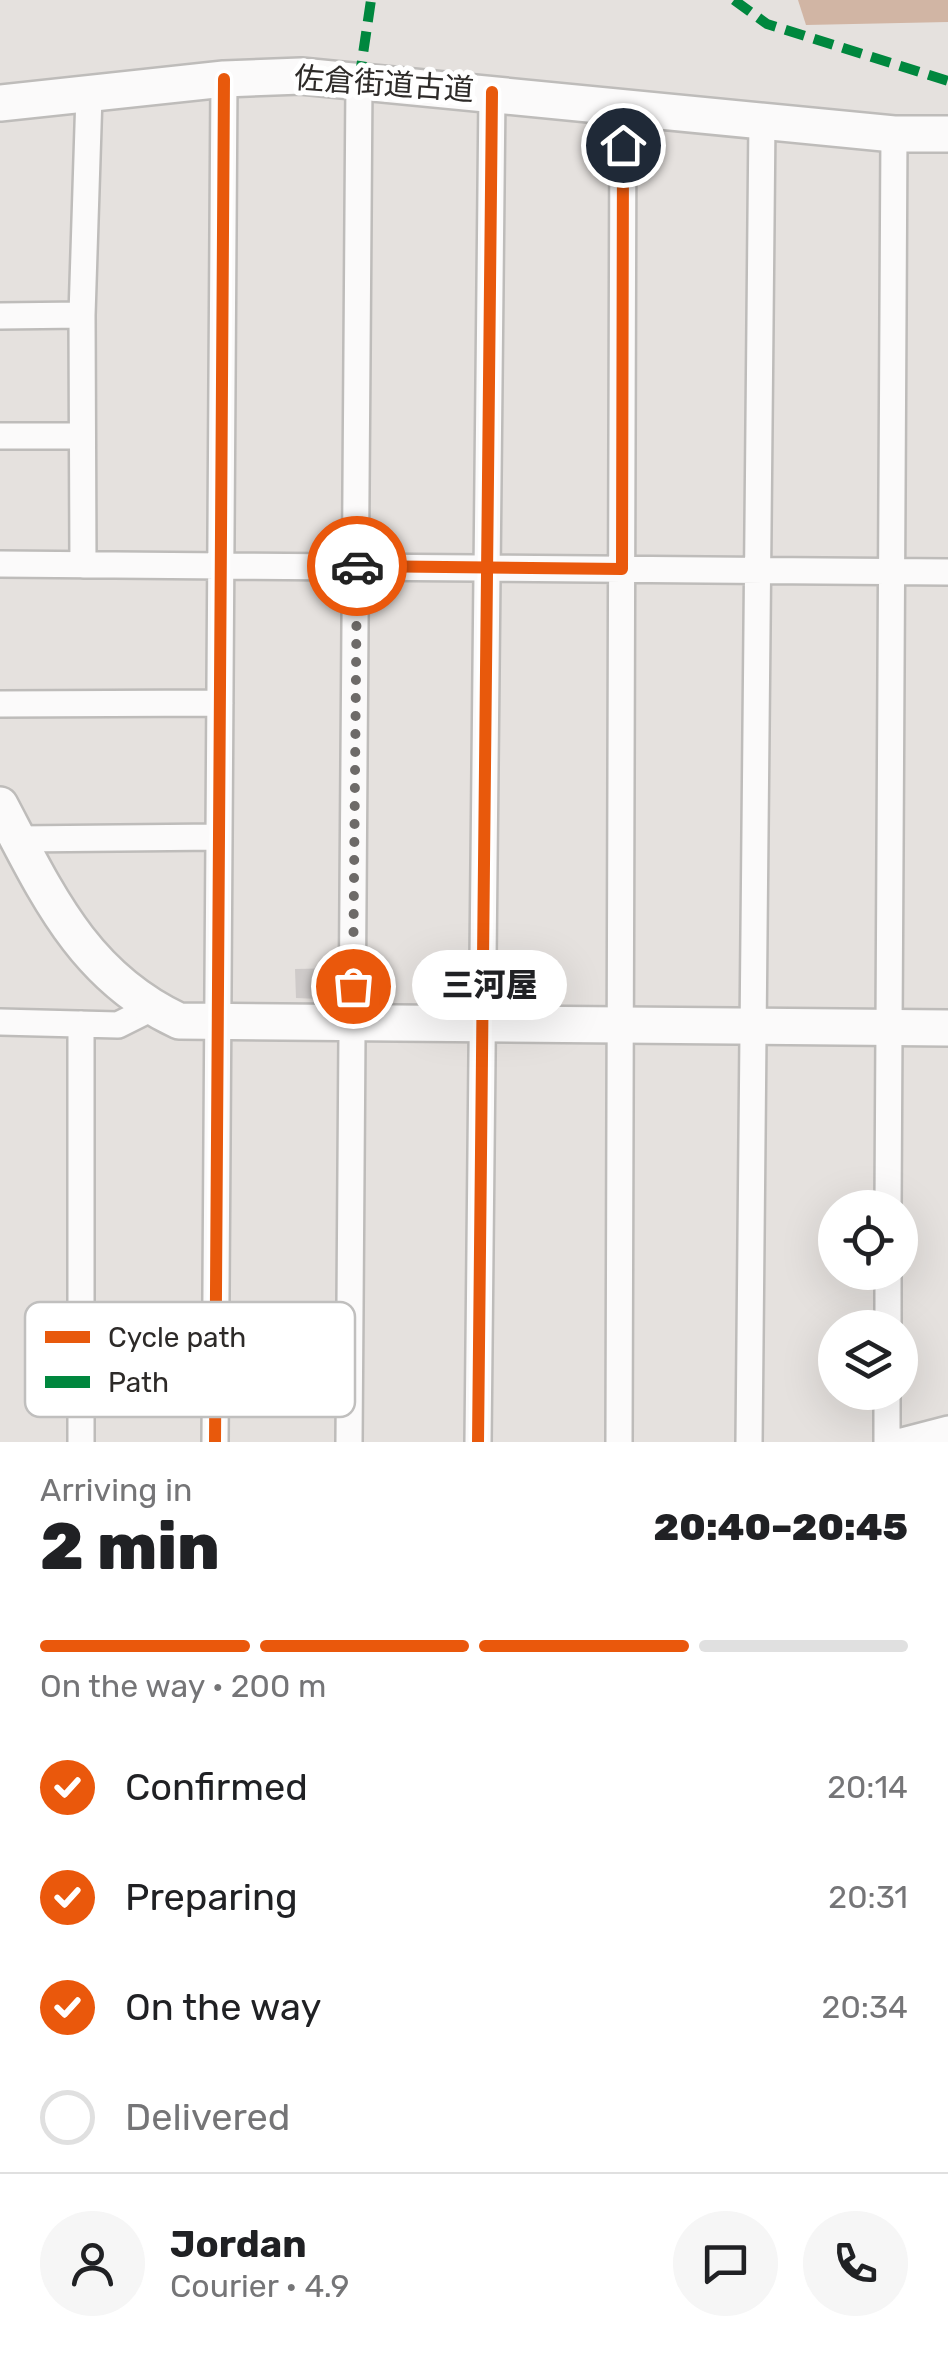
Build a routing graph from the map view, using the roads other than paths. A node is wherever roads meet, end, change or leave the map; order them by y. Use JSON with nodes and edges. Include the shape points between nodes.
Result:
{"nodes":[{"id":1,"x":224,"y":79,"type":"junction"},
{"id":2,"x":358,"y":80,"type":"junction"},
{"id":3,"x":492,"y":92,"type":"junction"},
{"id":4,"x":89,"y":94,"type":"junction"},
{"id":5,"x":0,"y":102,"type":"edge"},
{"id":6,"x":624,"y":106,"type":"junction"},
{"id":7,"x":762,"y":119,"type":"junction"},
{"id":8,"x":894,"y":134,"type":"junction"},
{"id":9,"x":948,"y":134,"type":"edge"},
{"id":10,"x":82,"y":315,"type":"junction"},
{"id":11,"x":0,"y":316,"type":"edge"},
{"id":12,"x":0,"y":436,"type":"edge"},
{"id":13,"x":82,"y":436,"type":"junction"},
{"id":14,"x":0,"y":564,"type":"edge"},
{"id":15,"x":82,"y":565,"type":"junction"},
{"id":16,"x":221,"y":566,"type":"junction"},
{"id":17,"x":357,"y":566,"type":"junction"},
{"id":18,"x":488,"y":568,"type":"junction"},
{"id":19,"x":622,"y":569,"type":"junction"},
{"id":20,"x":757,"y":571,"type":"junction"},
{"id":21,"x":891,"y":572,"type":"junction"},
{"id":22,"x":948,"y":572,"type":"edge"},
{"id":23,"x":220,"y":702,"type":"junction"},
{"id":24,"x":0,"y":704,"type":"edge"},
{"id":25,"x":0,"y":804,"type":"edge"},
{"id":26,"x":219,"y":836,"type":"junction"},
{"id":27,"x":18,"y":839,"type":"junction"},
{"id":28,"x":152,"y":1008,"type":"junction"},
{"id":29,"x":0,"y":1022,"type":"edge"},
{"id":30,"x":218,"y":1023,"type":"junction"},
{"id":31,"x":81,"y":1024,"type":"junction"},
{"id":32,"x":353,"y":1024,"type":"junction"},
{"id":33,"x":483,"y":1025,"type":"junction"},
{"id":34,"x":620,"y":1026,"type":"junction"},
{"id":35,"x":755,"y":1026,"type":"junction"},
{"id":36,"x":889,"y":1028,"type":"junction"},
{"id":37,"x":948,"y":1028,"type":"edge"},
{"id":38,"x":888,"y":1190,"type":"edge"},
{"id":39,"x":82,"y":1302,"type":"edge"},
{"id":40,"x":216,"y":1302,"type":"edge"},
{"id":41,"x":350,"y":1302,"type":"edge"},
{"id":42,"x":888,"y":1410,"type":"edge"},
{"id":43,"x":82,"y":1417,"type":"edge"},
{"id":44,"x":215,"y":1417,"type":"edge"},
{"id":45,"x":349,"y":1417,"type":"edge"},
{"id":46,"x":948,"y":1428,"type":"edge"},
{"id":47,"x":82,"y":1442,"type":"edge"},
{"id":48,"x":215,"y":1442,"type":"edge"},
{"id":49,"x":349,"y":1442,"type":"edge"},
{"id":50,"x":478,"y":1442,"type":"edge"},
{"id":51,"x":619,"y":1442,"type":"edge"},
{"id":52,"x":748,"y":1442,"type":"edge"},
{"id":53,"x":887,"y":1442,"type":"edge"},
{"id":54,"x":898,"y":1442,"type":"edge"}],
"edges":[{"from":1,"to":2,"type":"street","name":"佐倉街道古道"},
{"from":1,"to":4,"type":"street","name":"佐倉街道古道"},
{"from":1,"to":16,"type":"street"},
{"from":2,"to":3,"type":"street","name":"佐倉街道古道"},
{"from":2,"to":17,"type":"street"},
{"from":3,"to":6,"type":"street","name":"佐倉街道古道"},
{"from":3,"to":18,"type":"street"},
{"from":4,"to":5,"type":"street","name":"佐倉街道古道"},
{"from":4,"to":10,"type":"street"},
{"from":6,"to":7,"type":"street","name":"佐倉街道古道"},
{"from":6,"to":19,"type":"street"},
{"from":7,"to":8,"type":"street","name":"佐倉街道古道"},
{"from":7,"to":20,"type":"street"},
{"from":8,"to":9,"type":"street","name":"佐倉街道古道"},
{"from":8,"to":21,"type":"street"},
{"from":10,"to":11,"type":"street"},
{"from":10,"to":13,"type":"street"},
{"from":12,"to":13,"type":"street"},
{"from":13,"to":15,"type":"street"},
{"from":14,"to":15,"type":"street"},
{"from":15,"to":16,"type":"street"},
{"from":16,"to":17,"type":"street"},
{"from":16,"to":23,"type":"street"},
{"from":17,"to":18,"type":"street"},
{"from":17,"to":32,"type":"street"},
{"from":18,"to":19,"type":"street"},
{"from":18,"to":33,"type":"street"},
{"from":19,"to":20,"type":"street"},
{"from":19,"to":34,"type":"street"},
{"from":20,"to":21,"type":"street"},
{"from":20,"to":35,"type":"street"},
{"from":21,"to":22,"type":"street"},
{"from":21,"to":36,"type":"street"},
{"from":23,"to":24,"type":"street"},
{"from":23,"to":26,"type":"street"},
{"from":25,"to":27,"type":"street"},
{"from":26,"to":27,"type":"street"},
{"from":26,"to":30,"type":"street"},
{"from":27,"to":28,"type":"street","via":[[76,940],[134,999]]},
{"from":28,"to":30,"type":"street","via":[[179,1021]]},
{"from":28,"to":31,"type":"street","via":[[118,1025]]},
{"from":29,"to":31,"type":"street"},
{"from":30,"to":32,"type":"street"},
{"from":30,"to":40,"type":"street"},
{"from":31,"to":39,"type":"street"},
{"from":32,"to":33,"type":"street"},
{"from":32,"to":41,"type":"street"},
{"from":33,"to":34,"type":"street"},
{"from":33,"to":50,"type":"street"},
{"from":34,"to":35,"type":"street"},
{"from":34,"to":51,"type":"street"},
{"from":35,"to":36,"type":"street"},
{"from":35,"to":52,"type":"street"},
{"from":36,"to":37,"type":"street"},
{"from":36,"to":38,"type":"street"},
{"from":42,"to":53,"type":"street"},
{"from":43,"to":47,"type":"street"},
{"from":44,"to":48,"type":"street"},
{"from":45,"to":49,"type":"street"},
{"from":46,"to":54,"type":"street"}]}
